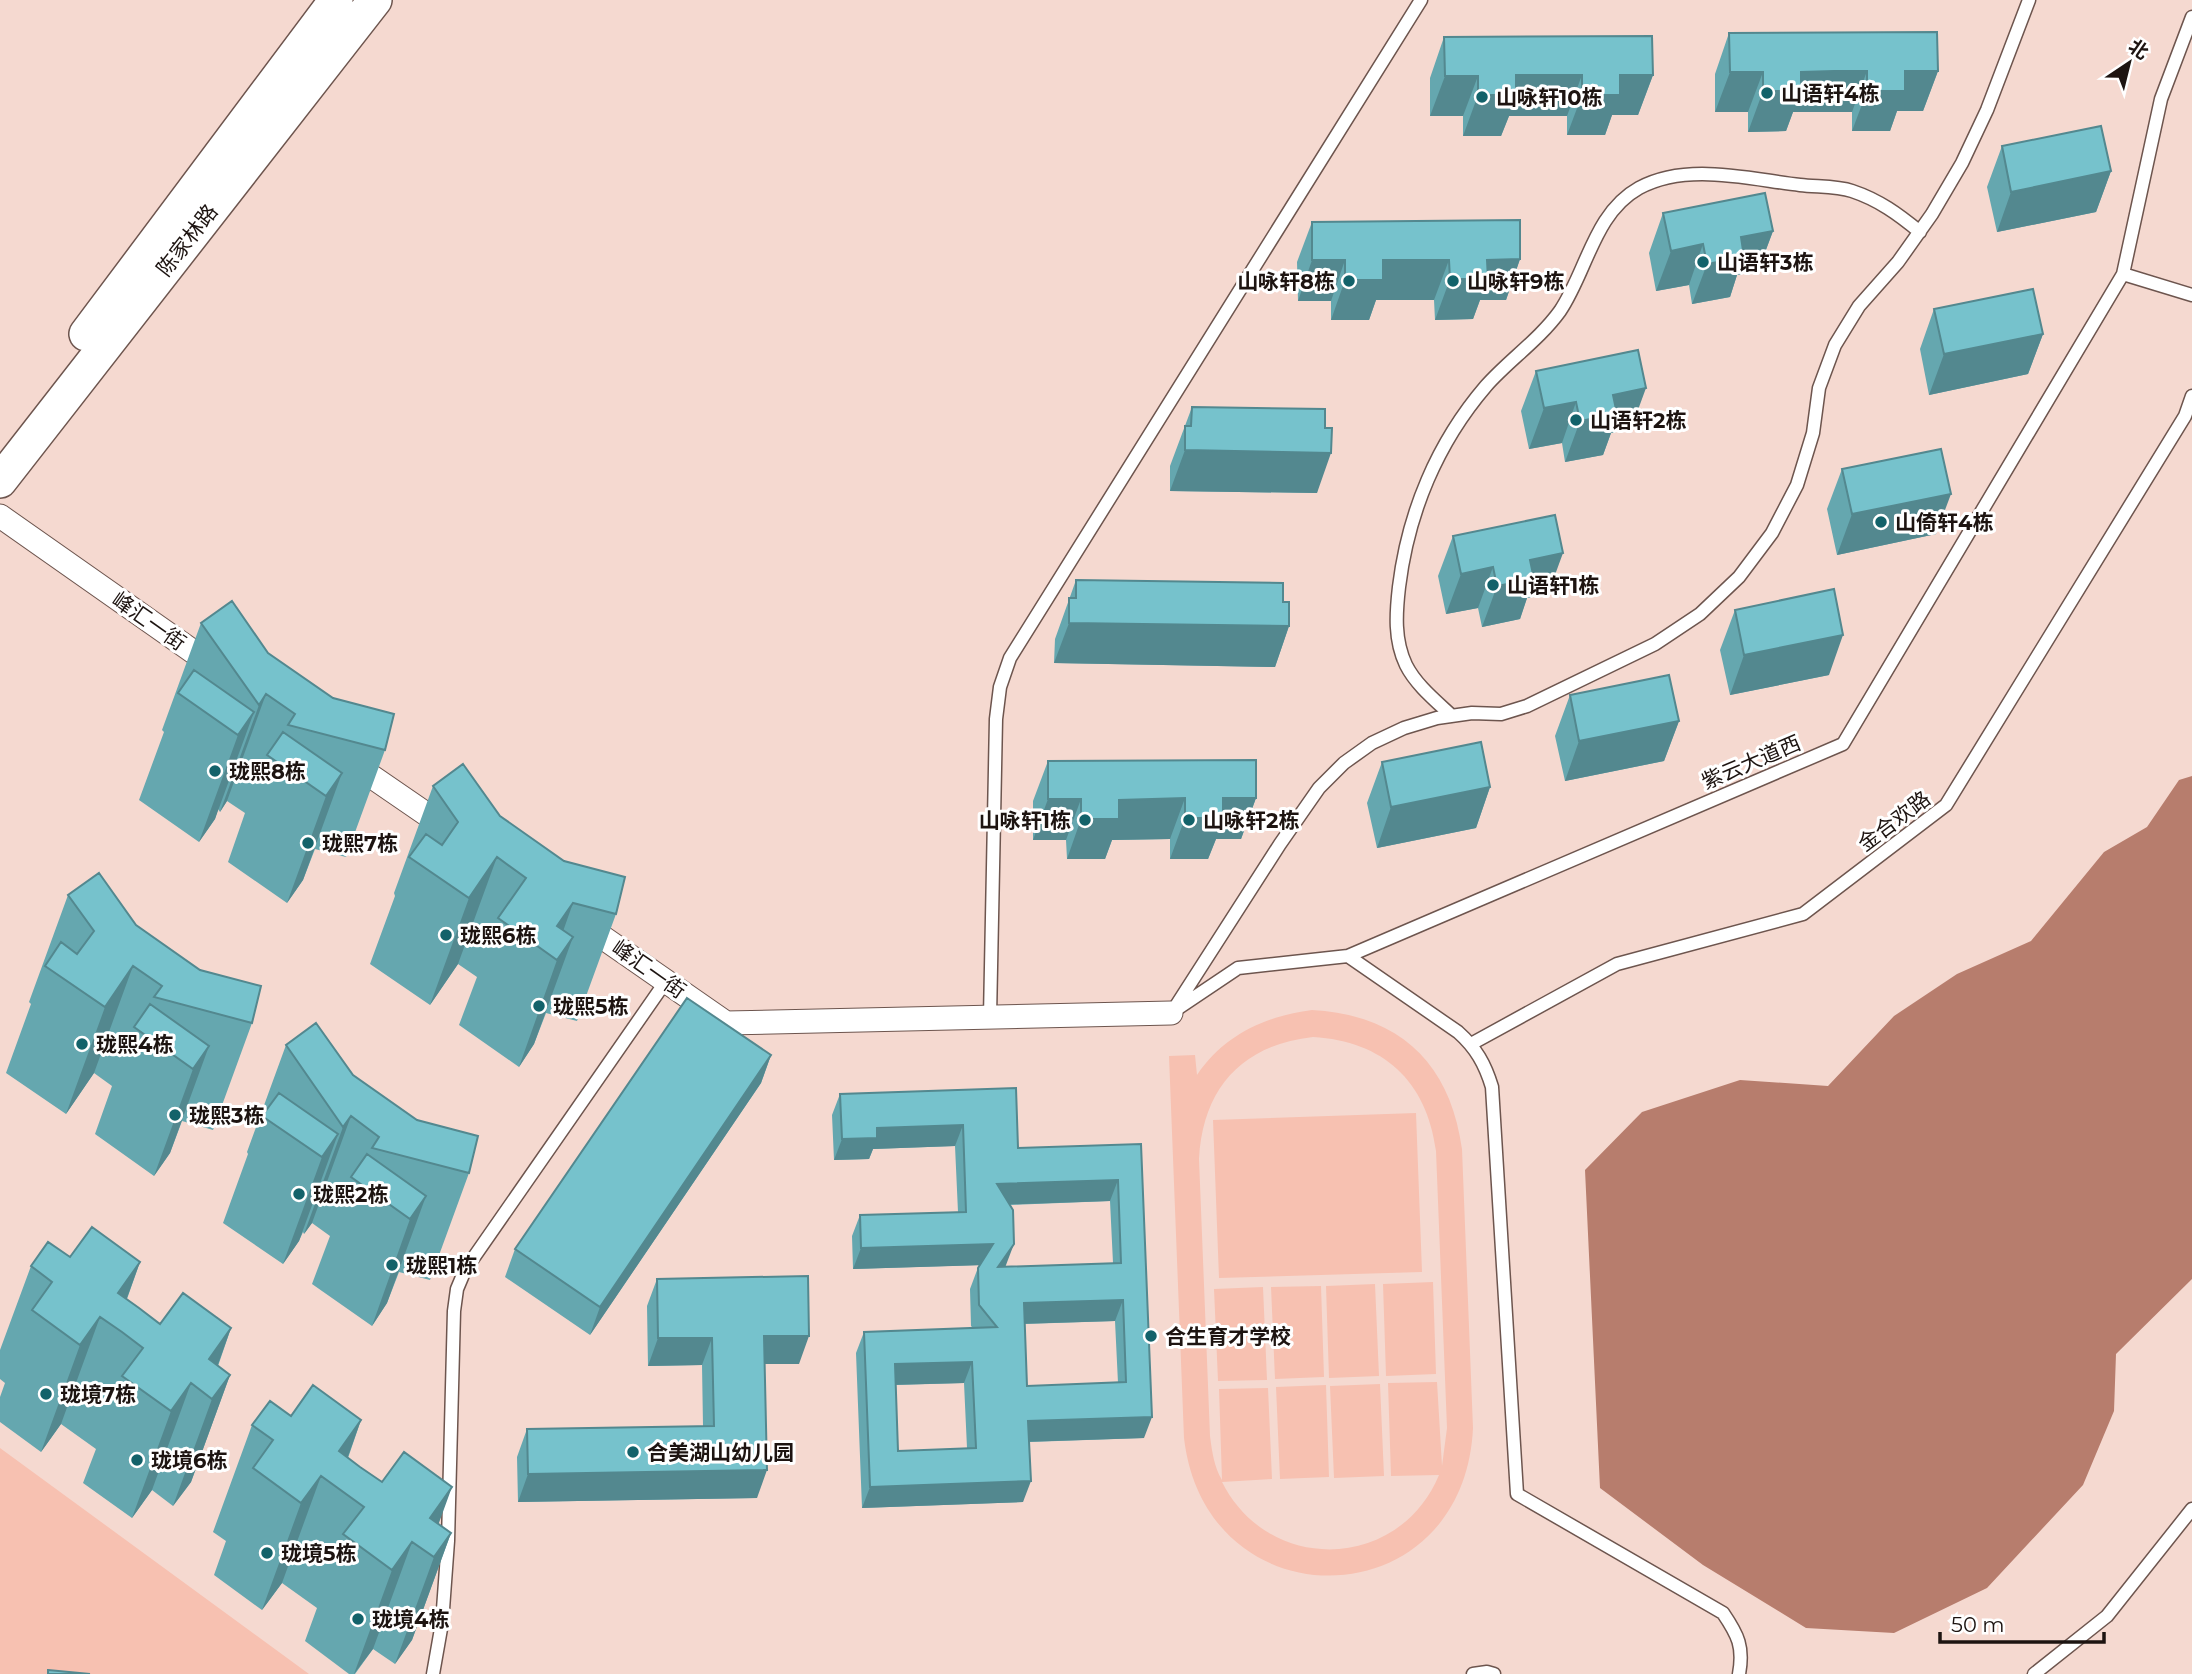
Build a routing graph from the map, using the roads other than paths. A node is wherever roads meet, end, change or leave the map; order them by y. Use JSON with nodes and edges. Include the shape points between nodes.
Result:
{"nodes":[{"id":1,"x":336,"y":0,"type":"edge"},
{"id":2,"x":375,"y":0,"type":"edge"},
{"id":3,"x":1421,"y":0,"type":"edge"},
{"id":4,"x":2029,"y":0,"type":"edge"},
{"id":5,"x":2192,"y":16,"type":"edge"},
{"id":6,"x":1920,"y":232,"type":"junction"},
{"id":7,"x":2123,"y":274,"type":"junction"},
{"id":8,"x":2192,"y":295,"type":"edge"},
{"id":9,"x":2192,"y":396,"type":"edge"},
{"id":10,"x":3,"y":465,"type":"edge"},
{"id":11,"x":0,"y":516,"type":"edge"},
{"id":12,"x":229,"y":677,"type":"edge"},
{"id":13,"x":1452,"y":716,"type":"junction"},
{"id":14,"x":334,"y":750,"type":"edge"},
{"id":15,"x":460,"y":838,"type":"edge"},
{"id":16,"x":563,"y":910,"type":"edge"},
{"id":17,"x":1348,"y":956,"type":"junction"},
{"id":18,"x":666,"y":981,"type":"junction"},
{"id":19,"x":1171,"y":1013,"type":"junction"},
{"id":20,"x":990,"y":1017,"type":"junction"},
{"id":21,"x":1471,"y":1044,"type":"junction"},
{"id":22,"x":2192,"y":1509,"type":"edge"},
{"id":23,"x":433,"y":1674,"type":"edge"},
{"id":24,"x":1473,"y":1674,"type":"edge"},
{"id":25,"x":1494,"y":1674,"type":"edge"},
{"id":26,"x":1739,"y":1674,"type":"edge"},
{"id":27,"x":2034,"y":1674,"type":"edge"}],
"edges":[{"from":1,"to":10,"type":"main road","name":"陈家林路"},
{"from":2,"to":10,"type":"main road","name":"陈家林路"},
{"from":3,"to":20,"type":"lane","via":[[1010,657],[996,719]]},
{"from":4,"to":6,"type":"lane","via":[[1967,153]]},
{"from":5,"to":7,"type":"lane","name":"紫云大道西","via":[[2161,99]]},
{"from":6,"to":13,"type":"lane","via":[[1859,306],[1835,345],[1819,388],[1814,433],[1797,485],[1772,533],[1739,577],[1700,614],[1655,645],[1527,706],[1501,714]]},
{"from":6,"to":13,"type":"lane","via":[[1888,206],[1850,190],[1698,174],[1666,177],[1637,189],[1613,209],[1559,312],[1486,386],[1449,436],[1422,491],[1404,550],[1397,639],[1406,666]]},
{"from":7,"to":8,"type":"lane"},
{"from":7,"to":17,"type":"lane","name":"紫云大道西","via":[[1843,744]]},
{"from":9,"to":21,"type":"lane","name":"金合欢路","via":[[2185,416],[1946,805],[1803,914],[1617,964]]},
{"from":11,"to":12,"type":"street","name":"峰汇一街"},
{"from":13,"to":19,"type":"lane","via":[[1404,728],[1372,743],[1319,788]]},
{"from":14,"to":15,"type":"street"},
{"from":16,"to":18,"type":"street","name":"峰汇一街"},
{"from":17,"to":19,"type":"lane","name":"紫云大道西","via":[[1238,968]]},
{"from":17,"to":21,"type":"lane"},
{"from":18,"to":20,"type":"street","name":"峰汇一街","via":[[726,1023]]},
{"from":18,"to":23,"type":"lane","via":[[457,1289],[446,1568]]},
{"from":19,"to":20,"type":"street","name":"峰汇一街"},
{"from":21,"to":26,"type":"lane","via":[[1492,1087],[1517,1494],[1723,1613],[1737,1633],[1742,1657]]},
{"from":22,"to":27,"type":"lane","via":[[2107,1616]]},
{"from":24,"to":25,"type":"lane"}]}
